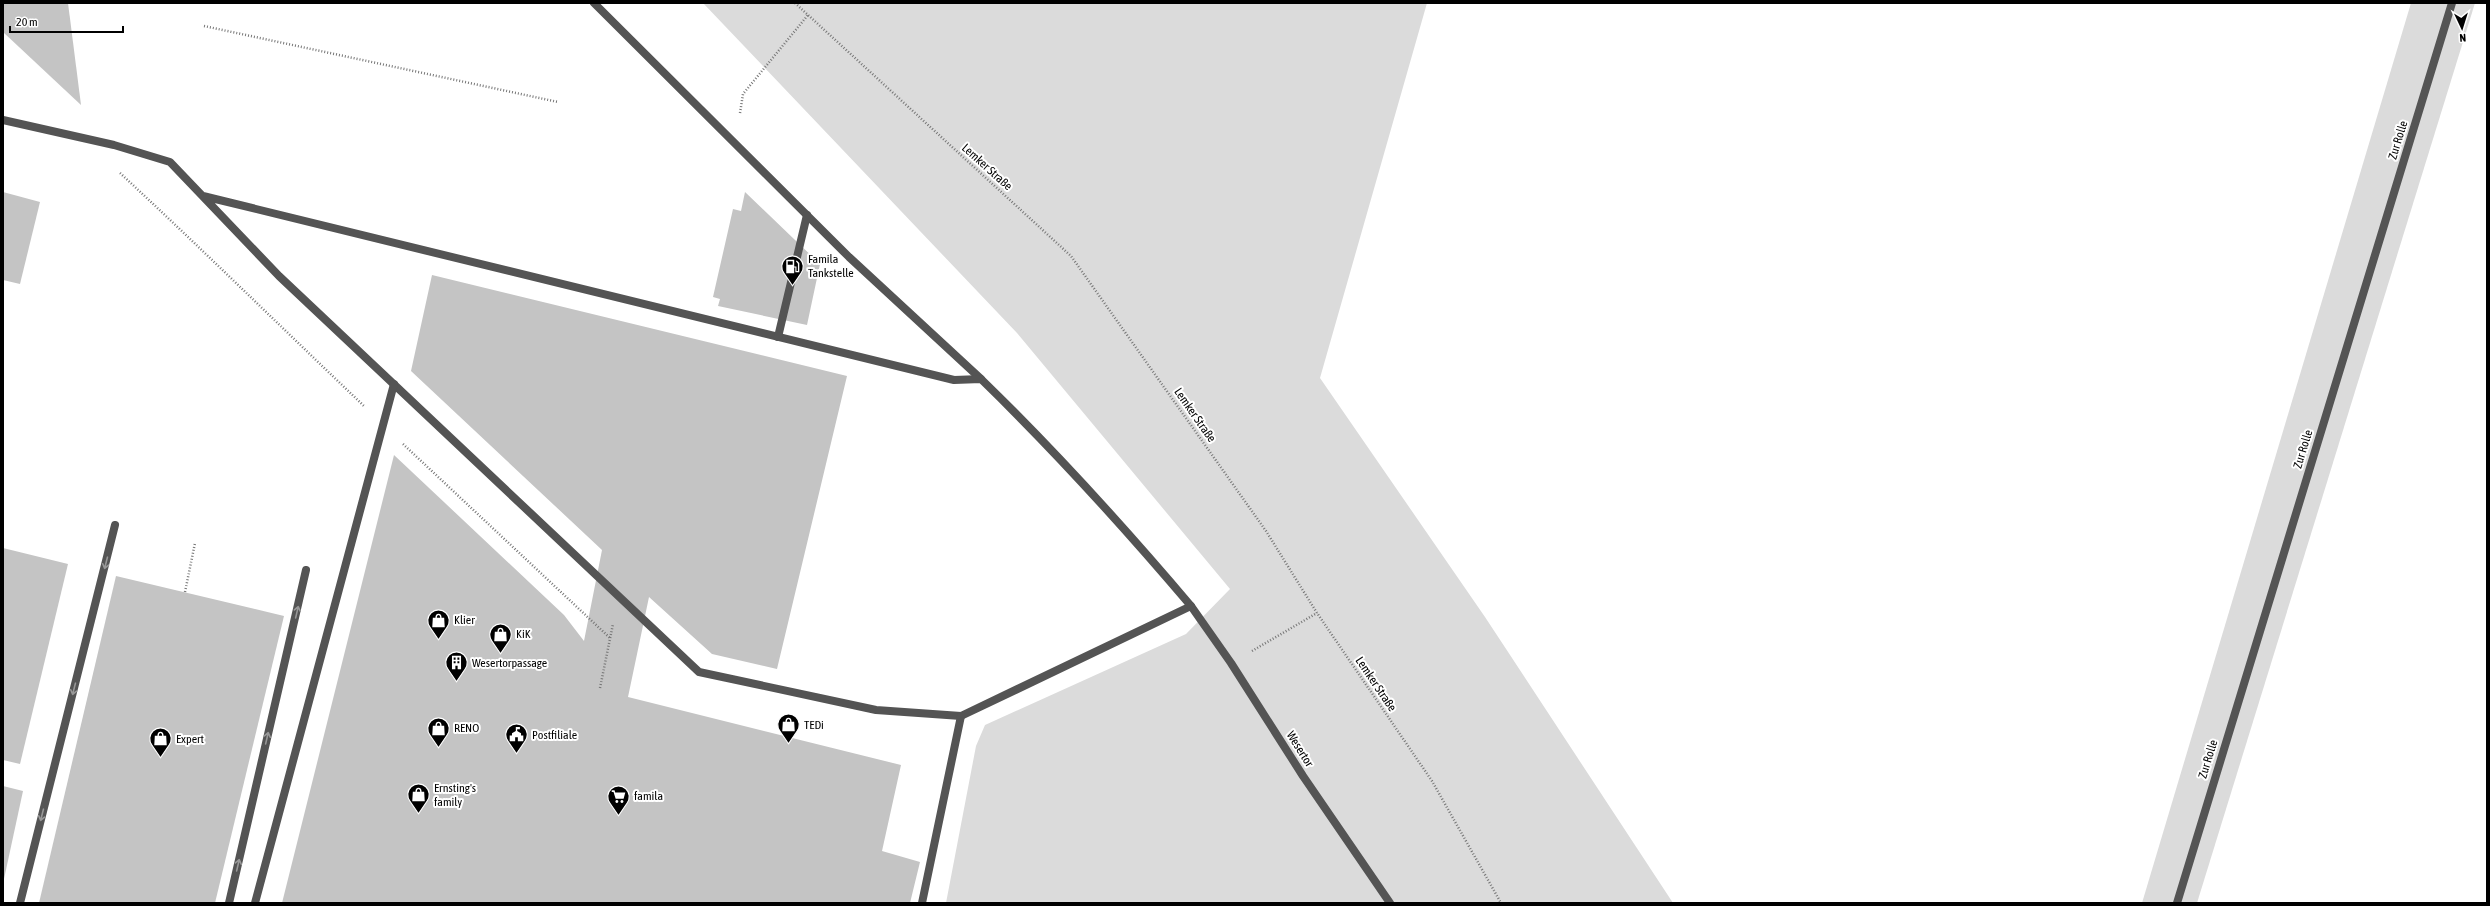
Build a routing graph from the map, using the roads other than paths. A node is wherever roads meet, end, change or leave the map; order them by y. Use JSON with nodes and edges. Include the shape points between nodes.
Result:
{"nodes":[{"id":1,"x":594,"y":3,"type":"edge"},
{"id":2,"x":2452,"y":3,"type":"edge"},
{"id":3,"x":3,"y":120,"type":"edge"},
{"id":4,"x":202,"y":196,"type":"junction"},
{"id":5,"x":807,"y":214,"type":"junction"},
{"id":6,"x":778,"y":337,"type":"junction"},
{"id":7,"x":981,"y":379,"type":"junction"},
{"id":8,"x":394,"y":384,"type":"junction"},
{"id":9,"x":115,"y":525,"type":"dead end"},
{"id":10,"x":306,"y":570,"type":"dead end"},
{"id":11,"x":1191,"y":606,"type":"junction"},
{"id":12,"x":961,"y":716,"type":"junction"},
{"id":13,"x":20,"y":903,"type":"edge"},
{"id":14,"x":229,"y":903,"type":"edge"},
{"id":15,"x":255,"y":903,"type":"edge"},
{"id":16,"x":922,"y":903,"type":"edge"},
{"id":17,"x":1390,"y":903,"type":"edge"},
{"id":18,"x":2177,"y":903,"type":"edge"}],
"edges":[{"from":1,"to":5,"type":"street","name":"Wesertor"},
{"from":2,"to":18,"type":"street","name":"Zur Rolle"},
{"from":3,"to":4,"type":"street","via":[[114,145],[170,162]]},
{"from":4,"to":6,"type":"street"},
{"from":4,"to":8,"type":"street","via":[[279,276]]},
{"from":5,"to":6,"type":"street"},
{"from":5,"to":7,"type":"street","name":"Wesertor","via":[[849,257]]},
{"from":6,"to":7,"type":"street","via":[[954,380]]},
{"from":7,"to":11,"type":"street","name":"Wesertor","via":[[1037,433],[1113,514]]},
{"from":8,"to":12,"type":"street","via":[[699,672],[876,710]]},
{"from":8,"to":15,"type":"street"},
{"from":9,"to":13,"type":"street","one_way":true},
{"from":14,"to":10,"type":"street","one_way":true},
{"from":11,"to":12,"type":"street"},
{"from":11,"to":17,"type":"street","name":"Wesertor","via":[[1232,663],[1303,776]]},
{"from":12,"to":16,"type":"street"}]}
